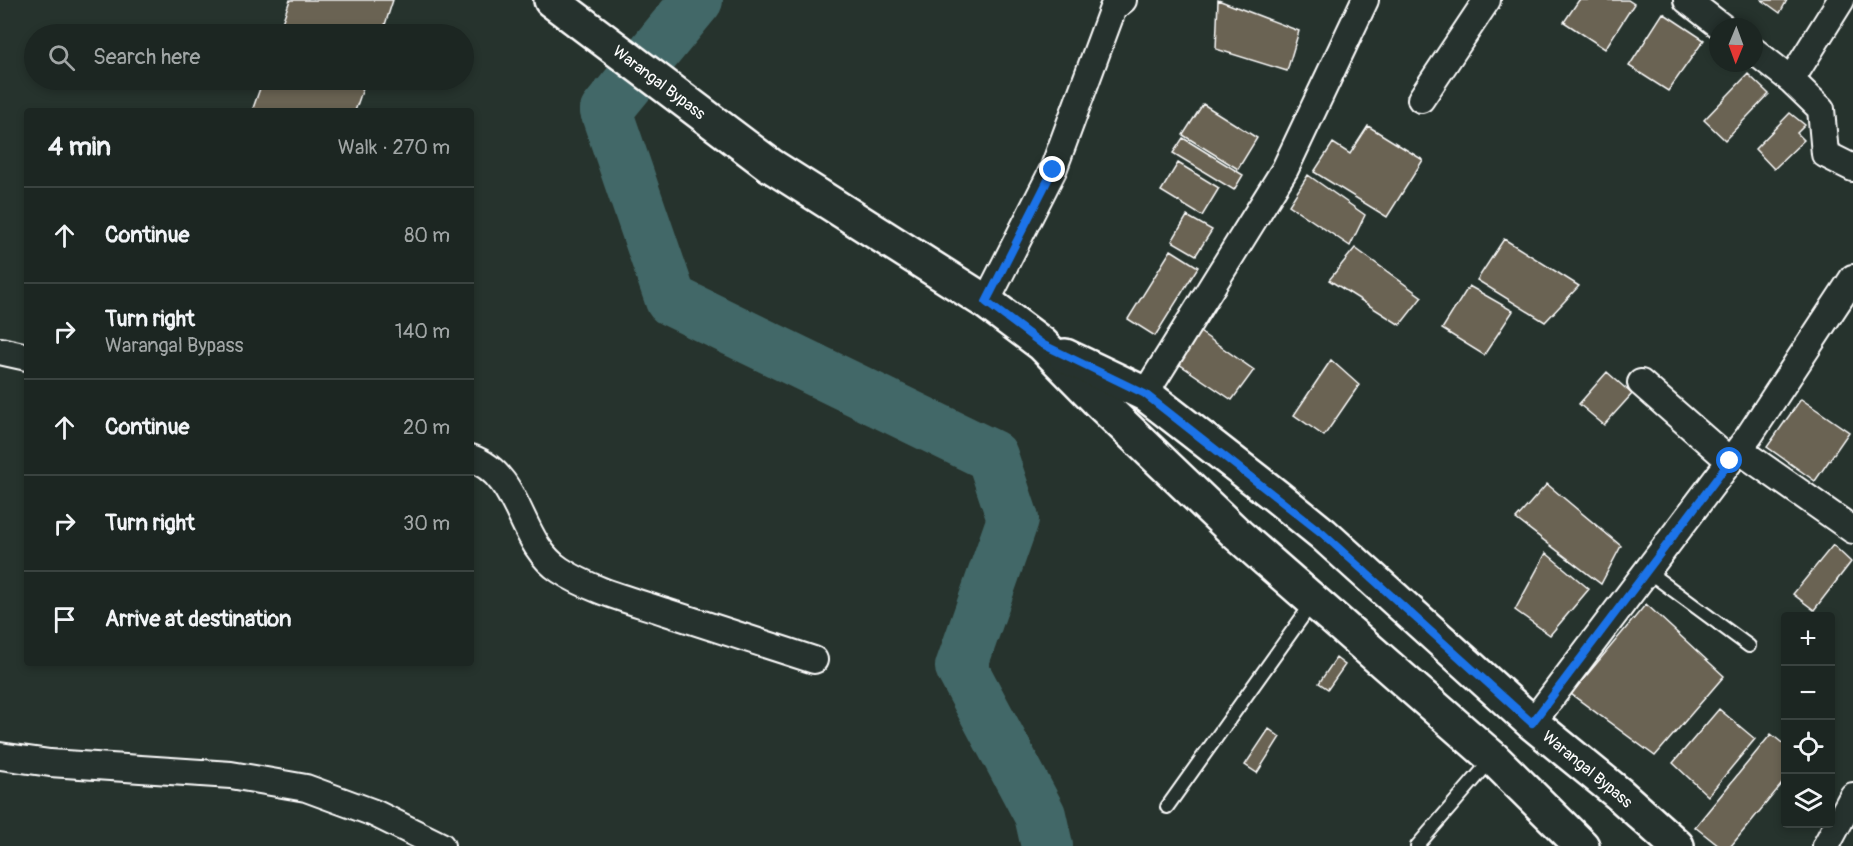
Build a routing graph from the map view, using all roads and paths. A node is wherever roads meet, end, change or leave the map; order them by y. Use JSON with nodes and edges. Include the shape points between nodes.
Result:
{"nodes":[{"id":1,"x":551,"y":0,"type":"edge"},
{"id":2,"x":1123,"y":0,"type":"edge"},
{"id":3,"x":1365,"y":0,"type":"edge"},
{"id":4,"x":1487,"y":0,"type":"edge"},
{"id":5,"x":1687,"y":0,"type":"edge"},
{"id":6,"x":1841,"y":0,"type":"edge"},
{"id":7,"x":1710,"y":18,"type":"edge"},
{"id":8,"x":1763,"y":58,"type":"edge"},
{"id":9,"x":1791,"y":80,"type":"junction"},
{"id":10,"x":1421,"y":99,"type":"dead end"},
{"id":11,"x":1853,"y":168,"type":"edge"},
{"id":12,"x":1853,"y":278,"type":"edge"},
{"id":13,"x":986,"y":302,"type":"junction"},
{"id":14,"x":1042,"y":344,"type":"junction"},
{"id":15,"x":0,"y":351,"type":"edge"},
{"id":16,"x":24,"y":356,"type":"edge"},
{"id":17,"x":1641,"y":383,"type":"dead end"},
{"id":18,"x":1145,"y":394,"type":"junction"},
{"id":19,"x":1734,"y":456,"type":"junction"},
{"id":20,"x":474,"y":459,"type":"edge"},
{"id":21,"x":1853,"y":530,"type":"edge"},
{"id":22,"x":1647,"y":571,"type":"junction"},
{"id":23,"x":1314,"y":601,"type":"junction"},
{"id":24,"x":1749,"y":646,"type":"dead end"},
{"id":25,"x":814,"y":660,"type":"dead end"},
{"id":26,"x":1532,"y":723,"type":"junction"},
{"id":27,"x":0,"y":756,"type":"edge"},
{"id":28,"x":1493,"y":758,"type":"junction"},
{"id":29,"x":1853,"y":796,"type":"edge"},
{"id":30,"x":1167,"y":807,"type":"dead end"},
{"id":31,"x":441,"y":846,"type":"edge"},
{"id":32,"x":1417,"y":846,"type":"edge"},
{"id":33,"x":1582,"y":846,"type":"edge"},
{"id":34,"x":1677,"y":846,"type":"edge"},
{"id":35,"x":1826,"y":846,"type":"edge"}],
"edges":[{"from":1,"to":13,"type":"main road","name":"Warangal Bypass","via":[[770,165]]},
{"from":2,"to":13,"type":"street","via":[[1113,8],[1053,170]]},
{"from":3,"to":18,"type":"street","via":[[1285,169]]},
{"from":4,"to":10,"type":"street"},
{"from":5,"to":7,"type":"street"},
{"from":6,"to":9,"type":"street"},
{"from":8,"to":9,"type":"street"},
{"from":9,"to":11,"type":"street","via":[[1821,109],[1825,154]]},
{"from":12,"to":19,"type":"street"},
{"from":13,"to":14,"type":"main road","name":"Warangal Bypass"},
{"from":14,"to":18,"type":"main road","name":"Warangal Bypass"},
{"from":14,"to":23,"type":"main road","via":[[1238,536]]},
{"from":15,"to":16,"type":"street"},
{"from":17,"to":19,"type":"street"},
{"from":18,"to":26,"type":"main road","name":"Warangal Bypass","via":[[1323,534]]},
{"from":19,"to":21,"type":"street"},
{"from":19,"to":22,"type":"street"},
{"from":20,"to":25,"type":"street","via":[[485,463],[504,483],[539,549],[558,569],[603,592]]},
{"from":22,"to":24,"type":"lane"},
{"from":22,"to":26,"type":"street"},
{"from":23,"to":28,"type":"main road"},
{"from":23,"to":30,"type":"lane"},
{"from":26,"to":34,"type":"main road","name":"Warangal Bypass"},
{"from":27,"to":31,"type":"street","via":[[231,775],[306,788],[374,813]]},
{"from":28,"to":32,"type":"lane"},
{"from":28,"to":33,"type":"main road"},
{"from":29,"to":35,"type":"street"}]}
